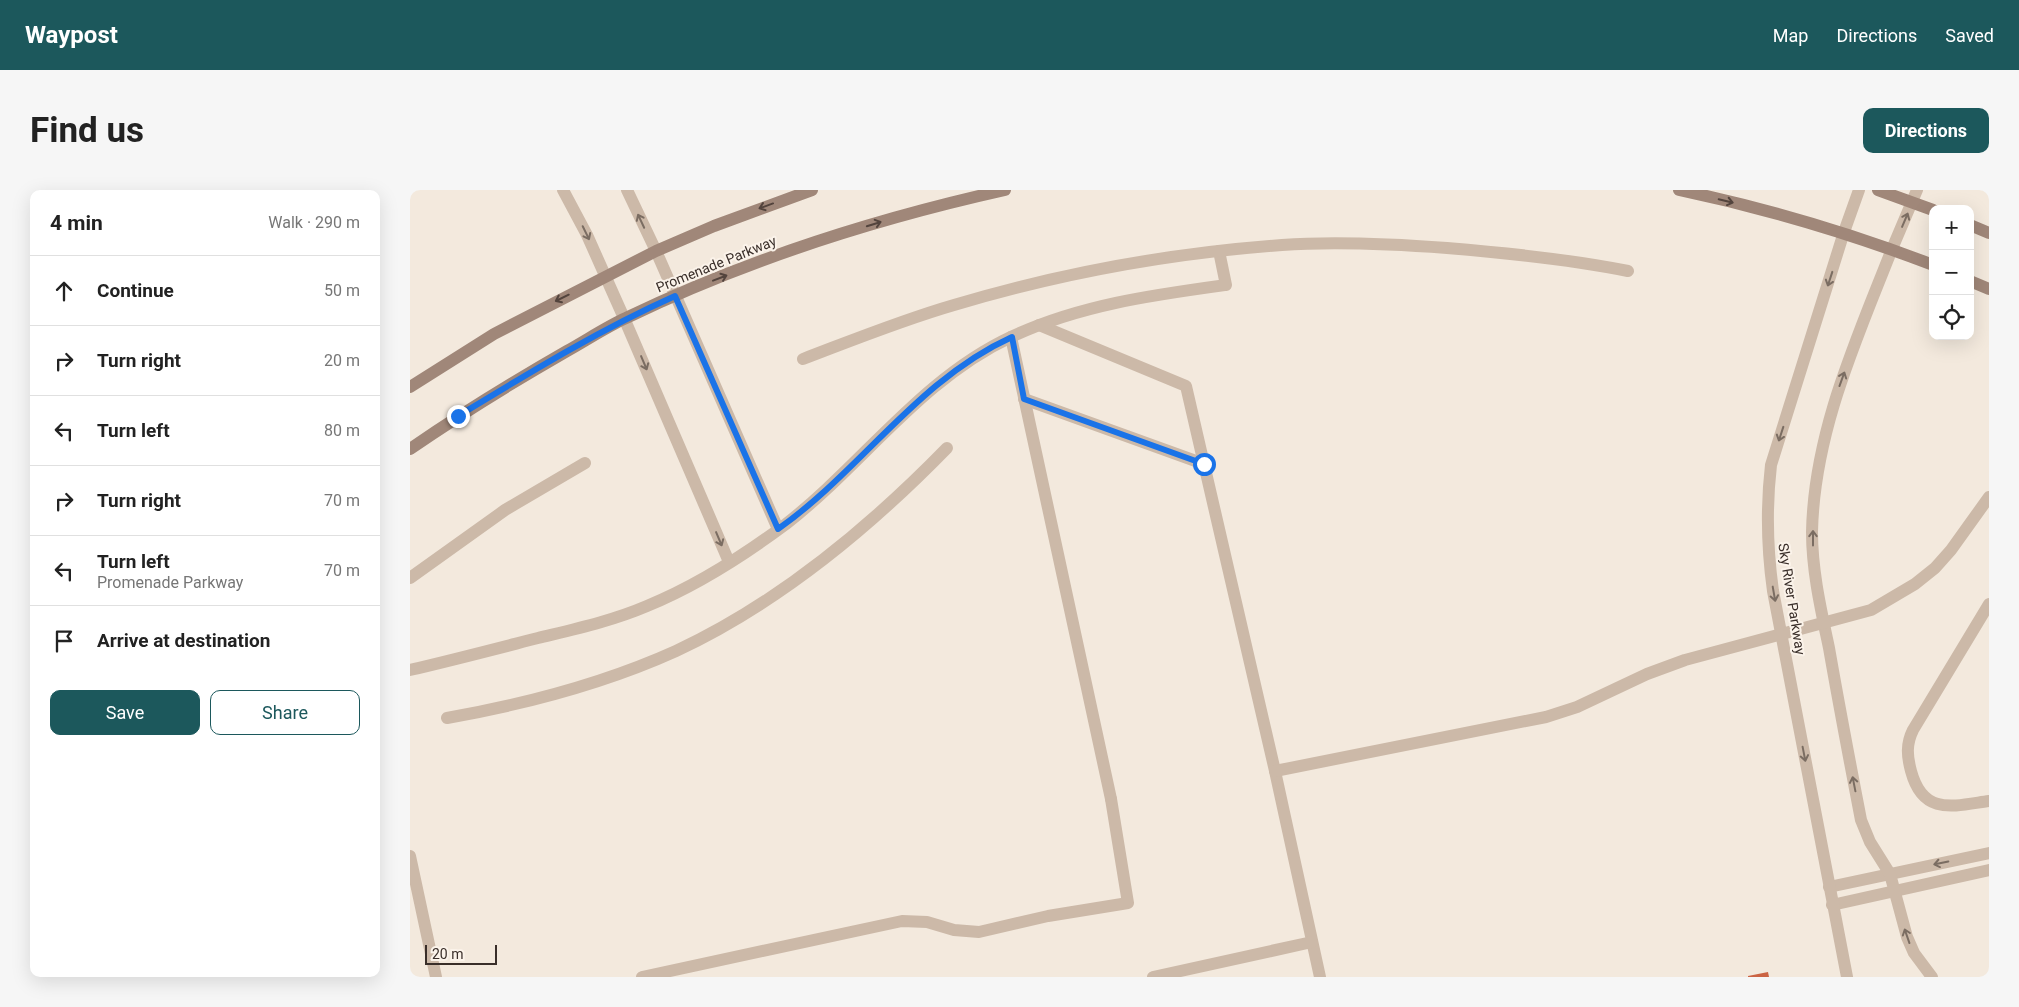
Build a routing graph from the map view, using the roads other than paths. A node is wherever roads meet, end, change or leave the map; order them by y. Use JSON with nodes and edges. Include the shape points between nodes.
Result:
{"nodes":[{"id":1,"x":563,"y":190,"type":"edge"},
{"id":2,"x":627,"y":190,"type":"edge"},
{"id":3,"x":812,"y":190,"type":"edge"},
{"id":4,"x":1005,"y":190,"type":"edge"},
{"id":5,"x":1679,"y":190,"type":"edge"},
{"id":6,"x":1859,"y":190,"type":"edge"},
{"id":7,"x":1878,"y":190,"type":"edge"},
{"id":8,"x":1918,"y":190,"type":"edge"},
{"id":9,"x":1913,"y":202,"type":"junction"},
{"id":10,"x":1929,"y":208,"type":"edge"},
{"id":11,"x":1974,"y":227,"type":"edge"},
{"id":12,"x":1844,"y":232,"type":"junction"},
{"id":13,"x":1989,"y":233,"type":"edge"},
{"id":14,"x":1892,"y":249,"type":"junction"},
{"id":15,"x":656,"y":251,"type":"junction"},
{"id":16,"x":1219,"y":251,"type":"junction"},
{"id":17,"x":1929,"y":263,"type":"edge"},
{"id":18,"x":1628,"y":271,"type":"dead end"},
{"id":19,"x":606,"y":277,"type":"junction"},
{"id":20,"x":1974,"y":283,"type":"edge"},
{"id":21,"x":1989,"y":289,"type":"edge"},
{"id":22,"x":675,"y":296,"type":"junction"},
{"id":23,"x":624,"y":318,"type":"junction"},
{"id":24,"x":1039,"y":325,"type":"junction"},
{"id":25,"x":1012,"y":337,"type":"junction"},
{"id":26,"x":803,"y":359,"type":"dead end"},
{"id":27,"x":410,"y":387,"type":"edge"},
{"id":28,"x":1024,"y":399,"type":"junction"},
{"id":29,"x":947,"y":448,"type":"dead end"},
{"id":30,"x":410,"y":449,"type":"edge"},
{"id":31,"x":585,"y":463,"type":"dead end"},
{"id":32,"x":1204,"y":464,"type":"junction"},
{"id":33,"x":1989,"y":497,"type":"edge"},
{"id":34,"x":778,"y":529,"type":"junction"},
{"id":35,"x":729,"y":562,"type":"junction"},
{"id":36,"x":410,"y":578,"type":"edge"},
{"id":37,"x":1989,"y":604,"type":"edge"},
{"id":38,"x":1824,"y":622,"type":"junction"},
{"id":39,"x":1781,"y":633,"type":"junction"},
{"id":40,"x":410,"y":670,"type":"edge"},
{"id":41,"x":447,"y":718,"type":"dead end"},
{"id":42,"x":1276,"y":771,"type":"junction"},
{"id":43,"x":1989,"y":801,"type":"edge"},
{"id":44,"x":1989,"y":853,"type":"edge"},
{"id":45,"x":410,"y":856,"type":"edge"},
{"id":46,"x":1989,"y":870,"type":"edge"},
{"id":47,"x":1890,"y":874,"type":"junction"},
{"id":48,"x":1829,"y":887,"type":"junction"},
{"id":49,"x":1894,"y":891,"type":"junction"},
{"id":50,"x":1832,"y":905,"type":"junction"},
{"id":51,"x":1312,"y":942,"type":"junction"},
{"id":52,"x":436,"y":977,"type":"edge"},
{"id":53,"x":642,"y":977,"type":"edge"},
{"id":54,"x":1153,"y":977,"type":"edge"},
{"id":55,"x":1320,"y":977,"type":"edge"},
{"id":56,"x":1846,"y":977,"type":"edge"},
{"id":57,"x":1932,"y":977,"type":"edge"}],
"edges":[{"from":1,"to":19,"type":"street","one_way":true},
{"from":15,"to":2,"type":"street","one_way":true},
{"from":3,"to":15,"type":"main road","one_way":true},
{"from":22,"to":4,"type":"main road","name":"Promenade Parkway","one_way":true,"via":[[836,236],[910,213]]},
{"from":5,"to":12,"type":"main road","one_way":true},
{"from":6,"to":12,"type":"street","name":"Sky River Parkway"},
{"from":7,"to":9,"type":"main road"},
{"from":8,"to":9,"type":"street","name":"Sky River Parkway"},
{"from":9,"to":10,"type":"main road"},
{"from":14,"to":9,"type":"street","name":"Sky River Parkway","one_way":true},
{"from":11,"to":13,"type":"main road"},
{"from":12,"to":14,"type":"main road"},
{"from":12,"to":39,"type":"street","name":"Sky River Parkway","one_way":true,"via":[[1771,465],[1767,532]]},
{"from":14,"to":17,"type":"main road"},
{"from":38,"to":14,"type":"street","name":"Sky River Parkway","one_way":true,"via":[[1813,566],[1819,466],[1834,401]]},
{"from":15,"to":19,"type":"main road"},
{"from":15,"to":22,"type":"street"},
{"from":16,"to":18,"type":"street","via":[[1308,244],[1418,246],[1557,259]]},
{"from":16,"to":24,"type":"street","via":[[1226,284],[1146,296],[1068,314]]},
{"from":16,"to":26,"type":"street","via":[[1097,270],[1016,288],[902,322]]},
{"from":19,"to":23,"type":"street"},
{"from":19,"to":27,"type":"main road","one_way":true,"via":[[494,334]]},
{"from":20,"to":21,"type":"main road"},
{"from":22,"to":23,"type":"main road","name":"Promenade Parkway"},
{"from":22,"to":34,"type":"street"},
{"from":23,"to":30,"type":"main road","name":"Promenade Parkway","via":[[524,376]]},
{"from":23,"to":35,"type":"street","one_way":true},
{"from":24,"to":25,"type":"street"},
{"from":24,"to":32,"type":"street","via":[[1186,386]]},
{"from":25,"to":28,"type":"street"},
{"from":25,"to":34,"type":"street","via":[[974,357],[928,392],[820,495]]},
{"from":28,"to":32,"type":"street"},
{"from":28,"to":53,"type":"street","via":[[1111,799],[1128,903],[1048,916],[979,932],[902,920]]},
{"from":29,"to":41,"type":"street","via":[[887,507],[827,557],[750,612],[712,633],[598,682],[544,698]]},
{"from":31,"to":36,"type":"street","via":[[505,510]]},
{"from":32,"to":42,"type":"street"},
{"from":33,"to":38,"type":"street","via":[[1952,550],[1915,584],[1871,610]]},
{"from":34,"to":35,"type":"street"},
{"from":35,"to":40,"type":"street","via":[[646,607],[601,622]]},
{"from":37,"to":43,"type":"street","via":[[1913,730],[1907,752],[1915,784],[1935,804],[1953,806]]},
{"from":38,"to":39,"type":"street"},
{"from":47,"to":38,"type":"street","name":"Sky River Parkway","one_way":true,"via":[[1861,820]]},
{"from":39,"to":42,"type":"street","via":[[1685,660],[1577,707],[1546,717]]},
{"from":39,"to":48,"type":"street","name":"Sky River Parkway","one_way":true},
{"from":42,"to":51,"type":"street"},
{"from":44,"to":47,"type":"street","one_way":true},
{"from":45,"to":52,"type":"street"},
{"from":46,"to":49,"type":"street"},
{"from":47,"to":48,"type":"street"},
{"from":47,"to":49,"type":"street","name":"Sky River Parkway"},
{"from":48,"to":50,"type":"street","name":"Sky River Parkway"},
{"from":49,"to":50,"type":"street"},
{"from":57,"to":49,"type":"street","name":"Sky River Parkway","one_way":true,"via":[[1906,937]]},
{"from":50,"to":56,"type":"street","name":"Sky River Parkway"},
{"from":51,"to":54,"type":"street"},
{"from":51,"to":55,"type":"street"}]}
